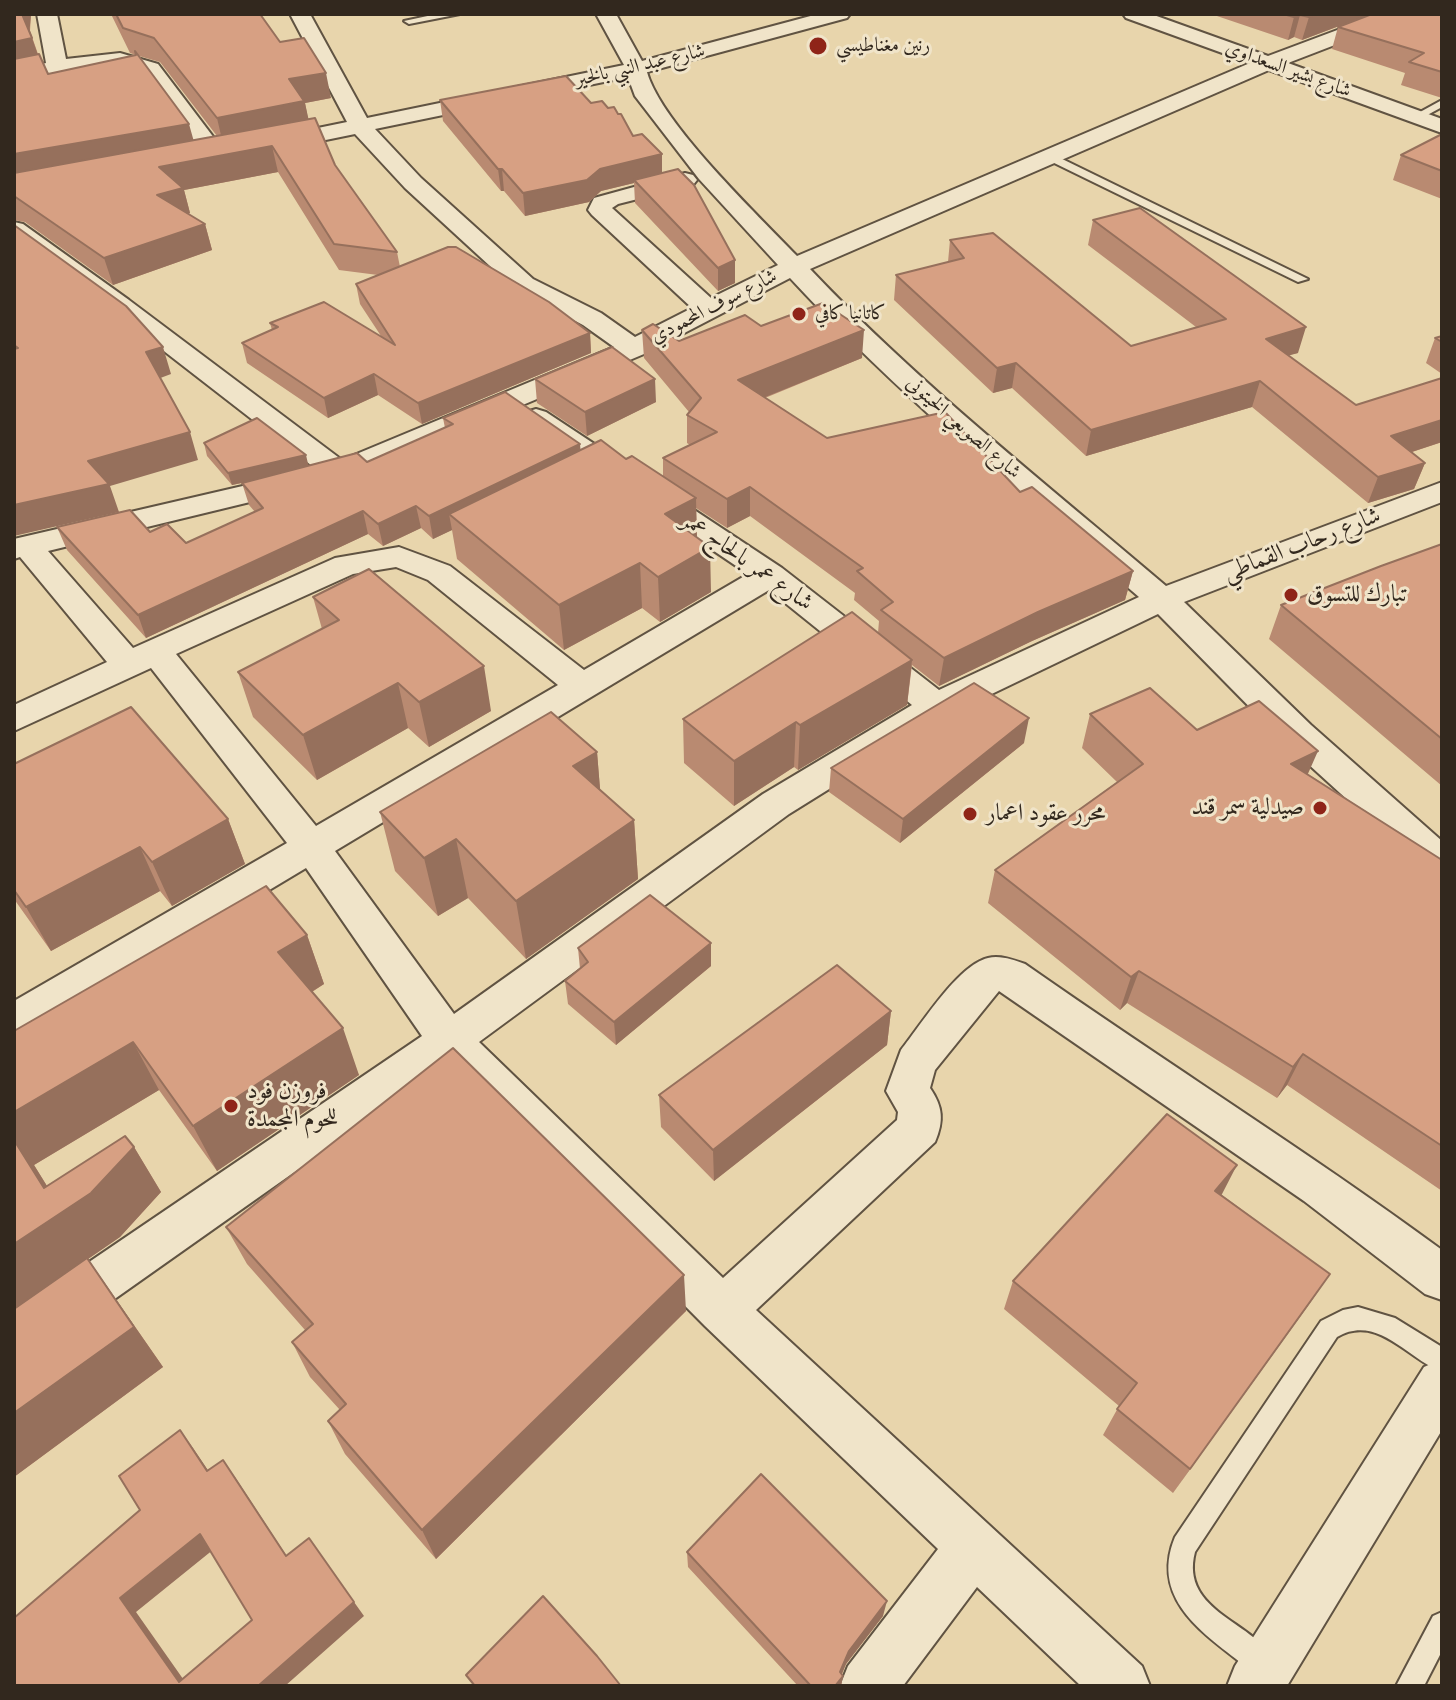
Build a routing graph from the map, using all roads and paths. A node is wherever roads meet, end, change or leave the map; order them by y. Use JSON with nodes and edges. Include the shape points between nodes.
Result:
{"nodes":[{"id":1,"x":47,"y":14,"type":"edge"},
{"id":2,"x":300,"y":14,"type":"edge"},
{"id":3,"x":455,"y":14,"type":"edge"},
{"id":4,"x":606,"y":14,"type":"edge"},
{"id":5,"x":840,"y":14,"type":"edge"},
{"id":6,"x":1133,"y":14,"type":"edge"},
{"id":7,"x":1398,"y":14,"type":"edge"},
{"id":8,"x":409,"y":21,"type":"dead end"},
{"id":9,"x":1269,"y":63,"type":"junction"},
{"id":10,"x":57,"y":68,"type":"junction"},
{"id":11,"x":636,"y":69,"type":"junction"},
{"id":12,"x":14,"y":77,"type":"edge"},
{"id":13,"x":1442,"y":103,"type":"edge"},
{"id":14,"x":1416,"y":117,"type":"junction"},
{"id":15,"x":360,"y":126,"type":"junction"},
{"id":16,"x":1442,"y":126,"type":"edge"},
{"id":17,"x":231,"y":152,"type":"junction"},
{"id":18,"x":1050,"y":157,"type":"junction"},
{"id":19,"x":187,"y":160,"type":"edge"},
{"id":20,"x":707,"y":174,"type":"junction"},
{"id":21,"x":14,"y":229,"type":"edge"},
{"id":22,"x":793,"y":267,"type":"junction"},
{"id":23,"x":1302,"y":279,"type":"dead end"},
{"id":24,"x":709,"y":310,"type":"junction"},
{"id":25,"x":634,"y":348,"type":"junction"},
{"id":26,"x":511,"y":401,"type":"junction"},
{"id":27,"x":339,"y":472,"type":"junction"},
{"id":28,"x":1442,"y":491,"type":"edge"},
{"id":29,"x":20,"y":547,"type":"edge"},
{"id":30,"x":771,"y":575,"type":"junction"},
{"id":31,"x":1162,"y":599,"type":"junction"},
{"id":32,"x":142,"y":658,"type":"junction"},
{"id":33,"x":580,"y":685,"type":"junction"},
{"id":34,"x":936,"y":706,"type":"junction"},
{"id":35,"x":14,"y":719,"type":"edge"},
{"id":36,"x":310,"y":845,"type":"junction"},
{"id":37,"x":1442,"y":863,"type":"edge"},
{"id":38,"x":20,"y":1006,"type":"edge"},
{"id":39,"x":449,"y":1040,"type":"junction"},
{"id":40,"x":1442,"y":1278,"type":"edge"},
{"id":41,"x":722,"y":1310,"type":"junction"},
{"id":42,"x":14,"y":1341,"type":"edge"},
{"id":43,"x":1442,"y":1361,"type":"edge"},
{"id":44,"x":1442,"y":1384,"type":"edge"},
{"id":45,"x":973,"y":1548,"type":"junction"},
{"id":46,"x":1442,"y":1625,"type":"edge"},
{"id":47,"x":1261,"y":1677,"type":"edge"},
{"id":48,"x":868,"y":1686,"type":"edge"},
{"id":49,"x":1122,"y":1686,"type":"edge"},
{"id":50,"x":1409,"y":1686,"type":"edge"}],
"edges":[{"from":1,"to":10,"type":"street"},
{"from":2,"to":15,"type":"street"},
{"from":3,"to":8,"type":"lane"},
{"from":4,"to":11,"type":"street","name":"شارع الصويعي الخيتوني"},
{"from":5,"to":11,"type":"street","name":"شارع عبد النبي بالخير"},
{"from":6,"to":9,"type":"street","name":"شارع بشير السعداوي"},
{"from":7,"to":9,"type":"street","name":"شارع سوف المحمودي"},
{"from":9,"to":14,"type":"street","name":"شارع بشير السعداوي"},
{"from":9,"to":18,"type":"street","name":"شارع سوف المحمودي"},
{"from":10,"to":12,"type":"street"},
{"from":10,"to":17,"type":"street","via":[[124,58],[140,61]]},
{"from":11,"to":15,"type":"street","name":"شارع عبد النبي بالخير"},
{"from":11,"to":20,"type":"street","name":"شارع الصويعي الخيتوني","via":[[642,92]]},
{"from":13,"to":14,"type":"lane"},
{"from":14,"to":16,"type":"street","name":"شارع بشير السعداوي"},
{"from":15,"to":17,"type":"street","name":"شارع عبد النبي بالخير"},
{"from":15,"to":25,"type":"street","via":[[413,183],[524,284]]},
{"from":17,"to":19,"type":"street","name":"شارع عبد النبي بالخير"},
{"from":18,"to":22,"type":"street","name":"شارع سوف المحمودي"},
{"from":18,"to":23,"type":"lane"},
{"from":20,"to":22,"type":"street","name":"شارع الصويعي الخيتوني"},
{"from":20,"to":24,"type":"street","via":[[610,199],[600,210]]},
{"from":21,"to":27,"type":"street"},
{"from":22,"to":24,"type":"street","name":"شارع سوف المحمودي"},
{"from":22,"to":31,"type":"street","name":"شارع الصويعي الخيتوني","via":[[954,422]]},
{"from":24,"to":25,"type":"street","name":"شارع سوف المحمودي"},
{"from":25,"to":26,"type":"street","name":"شارع سوف المحمودي"},
{"from":26,"to":27,"type":"street","name":"شارع سوف المحمودي"},
{"from":26,"to":30,"type":"street","name":"شارع عمر بالحاج عمر","via":[[596,473]]},
{"from":27,"to":29,"type":"street","name":"شارع سوف المحمودي"},
{"from":28,"to":31,"type":"street","name":"شارع رحاب القماطي"},
{"from":29,"to":32,"type":"street"},
{"from":30,"to":33,"type":"street"},
{"from":30,"to":34,"type":"street","name":"شارع عمر بالحاج عمر"},
{"from":31,"to":34,"type":"street","name":"شارع رحاب القماطي"},
{"from":31,"to":37,"type":"street","name":"شارع الصويعي الخيتوني","via":[[1298,734]]},
{"from":32,"to":33,"type":"street","via":[[346,565],[432,556],[439,573]]},
{"from":32,"to":35,"type":"street"},
{"from":32,"to":36,"type":"street"},
{"from":33,"to":36,"type":"street"},
{"from":34,"to":39,"type":"street","name":"شارع رحاب القماطي","via":[[776,804]]},
{"from":36,"to":38,"type":"street"},
{"from":36,"to":39,"type":"street"},
{"from":39,"to":41,"type":"street"},
{"from":39,"to":42,"type":"street","name":"شارع رحاب القماطي"},
{"from":40,"to":41,"type":"street","via":[[1320,1186],[1011,976],[992,973],[916,1063],[908,1091],[920,1109],[919,1128]]},
{"from":41,"to":45,"type":"street"},
{"from":43,"to":47,"type":"lane","via":[[1375,1320],[1352,1316],[1339,1321],[1184,1546],[1177,1560],[1185,1595]]},
{"from":44,"to":47,"type":"street"},
{"from":45,"to":48,"type":"street"},
{"from":45,"to":49,"type":"street"},
{"from":46,"to":50,"type":"lane"}]}
